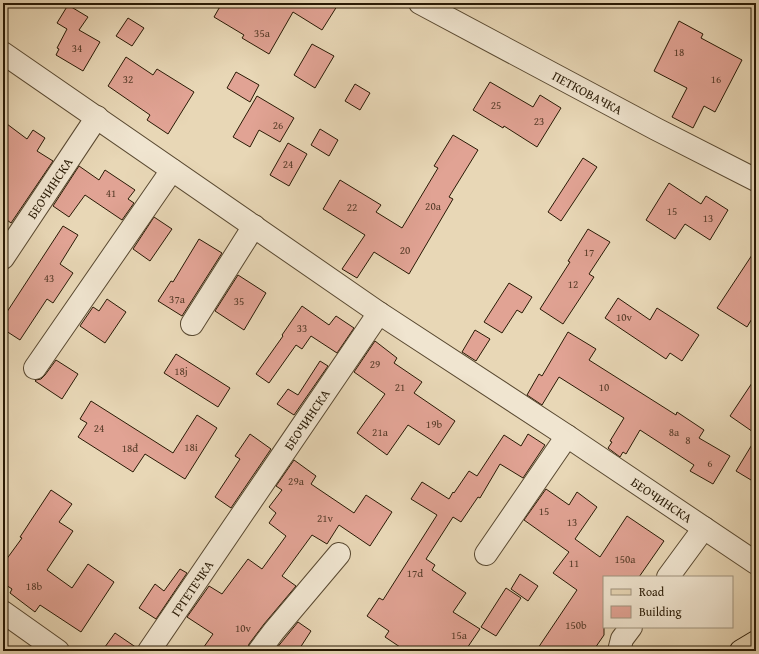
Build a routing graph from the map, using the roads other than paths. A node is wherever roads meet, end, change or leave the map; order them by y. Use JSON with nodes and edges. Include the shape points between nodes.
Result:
{"nodes":[{"id":1,"x":420,"y":3,"type":"edge"},
{"id":2,"x":3,"y":53,"type":"edge"},
{"id":3,"x":97,"y":118,"type":"junction"},
{"id":4,"x":172,"y":170,"type":"junction"},
{"id":5,"x":756,"y":180,"type":"edge"},
{"id":6,"x":254,"y":226,"type":"junction"},
{"id":7,"x":3,"y":258,"type":"edge"},
{"id":8,"x":379,"y":313,"type":"junction"},
{"id":9,"x":192,"y":324,"type":"dead end"},
{"id":10,"x":35,"y":368,"type":"dead end"},
{"id":11,"x":566,"y":436,"type":"junction"},
{"id":12,"x":234,"y":526,"type":"joint"},
{"id":13,"x":704,"y":528,"type":"junction"},
{"id":14,"x":339,"y":554,"type":"dead end"},
{"id":15,"x":486,"y":554,"type":"dead end"},
{"id":16,"x":756,"y":563,"type":"edge"},
{"id":17,"x":669,"y":576,"type":"edge"},
{"id":18,"x":6,"y":620,"type":"edge"},
{"id":19,"x":630,"y":628,"type":"edge"},
{"id":20,"x":756,"y":642,"type":"edge"},
{"id":21,"x":58,"y":651,"type":"edge"},
{"id":22,"x":149,"y":651,"type":"edge"},
{"id":23,"x":260,"y":651,"type":"edge"},
{"id":24,"x":619,"y":651,"type":"edge"},
{"id":25,"x":741,"y":651,"type":"edge"}],
"edges":[{"from":1,"to":5,"type":"street","name":"ПЕТКОВАЧКА"},
{"from":2,"to":3,"type":"street","name":"БЕОЧИНСКА"},
{"from":3,"to":4,"type":"street","name":"БЕОЧИНСКА"},
{"from":3,"to":7,"type":"street","name":"БЕОЧИНСКА"},
{"from":4,"to":6,"type":"street","name":"БЕОЧИНСКА"},
{"from":4,"to":10,"type":"street"},
{"from":6,"to":8,"type":"street","name":"БЕОЧИНСКА"},
{"from":6,"to":9,"type":"street"},
{"from":8,"to":11,"type":"street","name":"БЕОЧИНСКА"},
{"from":8,"to":12,"type":"street","name":"БЕОЧИНСКА"},
{"from":11,"to":13,"type":"street","name":"БЕОЧИНСКА"},
{"from":11,"to":15,"type":"street"},
{"from":12,"to":22,"type":"street","name":"ГРГЕТЕЧКА"},
{"from":13,"to":16,"type":"street","name":"БЕОЧИНСКА"},
{"from":13,"to":17,"type":"street"},
{"from":14,"to":23,"type":"street"},
{"from":18,"to":21,"type":"street"},
{"from":19,"to":24,"type":"street","via":[[622,638]]},
{"from":20,"to":25,"type":"main road"}]}
